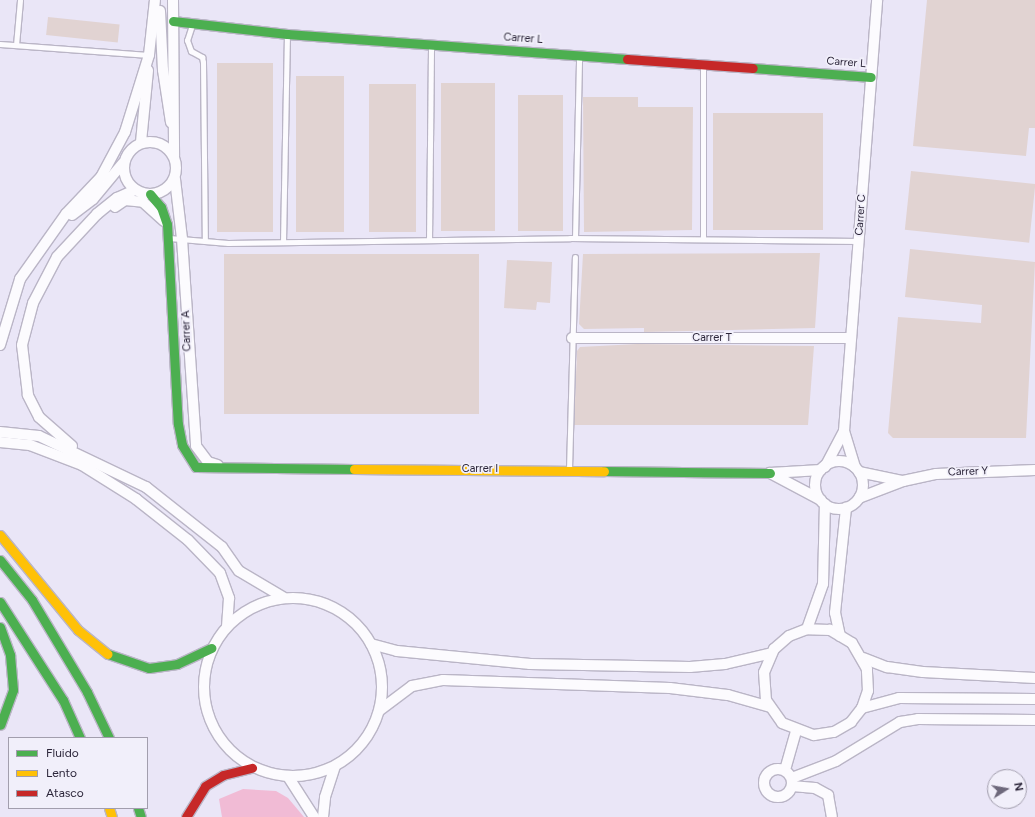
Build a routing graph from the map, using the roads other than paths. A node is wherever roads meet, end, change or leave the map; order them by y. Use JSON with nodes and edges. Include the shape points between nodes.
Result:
{"nodes":[{"id":1,"x":20,"y":0,"type":"edge"},
{"id":2,"x":156,"y":0,"type":"edge"},
{"id":3,"x":173,"y":0,"type":"edge"},
{"id":4,"x":877,"y":0,"type":"edge"},
{"id":5,"x":173,"y":22,"type":"junction"},
{"id":6,"x":193,"y":24,"type":"junction"},
{"id":7,"x":287,"y":34,"type":"junction"},
{"id":8,"x":0,"y":44,"type":"edge"},
{"id":9,"x":431,"y":44,"type":"junction"},
{"id":10,"x":16,"y":45,"type":"junction"},
{"id":11,"x":579,"y":55,"type":"junction"},
{"id":12,"x":148,"y":57,"type":"junction"},
{"id":13,"x":703,"y":64,"type":"junction"},
{"id":14,"x":871,"y":77,"type":"junction"},
{"id":15,"x":173,"y":130,"type":"junction"},
{"id":16,"x":141,"y":142,"type":"junction"},
{"id":17,"x":174,"y":156,"type":"junction"},
{"id":18,"x":125,"y":159,"type":"junction"},
{"id":19,"x":174,"y":179,"type":"junction"},
{"id":20,"x":135,"y":190,"type":"junction"},
{"id":21,"x":150,"y":194,"type":"junction"},
{"id":22,"x":97,"y":214,"type":"junction"},
{"id":23,"x":167,"y":224,"type":"junction"},
{"id":24,"x":169,"y":238,"type":"junction"},
{"id":25,"x":575,"y":238,"type":"junction"},
{"id":26,"x":182,"y":239,"type":"junction"},
{"id":27,"x":703,"y":239,"type":"junction"},
{"id":28,"x":430,"y":240,"type":"junction"},
{"id":29,"x":205,"y":241,"type":"junction"},
{"id":30,"x":858,"y":241,"type":"junction"},
{"id":31,"x":283,"y":242,"type":"junction"},
{"id":32,"x":42,"y":244,"type":"junction"},
{"id":33,"x":575,"y":256,"type":"dead end"},
{"id":34,"x":572,"y":338,"type":"junction"},
{"id":35,"x":851,"y":338,"type":"junction"},
{"id":36,"x":0,"y":345,"type":"edge"},
{"id":37,"x":844,"y":431,"type":"junction"},
{"id":38,"x":0,"y":432,"type":"edge"},
{"id":39,"x":0,"y":442,"type":"edge"},
{"id":40,"x":78,"y":451,"type":"junction"},
{"id":41,"x":224,"y":467,"type":"junction"},
{"id":42,"x":823,"y":468,"type":"junction"},
{"id":43,"x":857,"y":469,"type":"junction"},
{"id":44,"x":568,"y":470,"type":"junction"},
{"id":45,"x":1035,"y":470,"type":"edge"},
{"id":46,"x":770,"y":473,"type":"junction"},
{"id":47,"x":903,"y":481,"type":"junction"},
{"id":48,"x":860,"y":498,"type":"junction"},
{"id":49,"x":823,"y":502,"type":"junction"},
{"id":50,"x":846,"y":508,"type":"junction"},
{"id":51,"x":0,"y":535,"type":"edge"},
{"id":52,"x":0,"y":560,"type":"edge"},
{"id":53,"x":283,"y":597,"type":"junction"},
{"id":54,"x":0,"y":602,"type":"edge"},
{"id":55,"x":227,"y":626,"type":"junction"},
{"id":56,"x":0,"y":627,"type":"edge"},
{"id":57,"x":807,"y":629,"type":"junction"},
{"id":58,"x":840,"y":636,"type":"junction"},
{"id":59,"x":371,"y":644,"type":"junction"},
{"id":60,"x":211,"y":648,"type":"junction"},
{"id":61,"x":772,"y":653,"type":"junction"},
{"id":62,"x":863,"y":658,"type":"junction"},
{"id":63,"x":1035,"y":678,"type":"edge"},
{"id":64,"x":1035,"y":699,"type":"edge"},
{"id":65,"x":770,"y":707,"type":"junction"},
{"id":66,"x":862,"y":708,"type":"junction"},
{"id":67,"x":380,"y":710,"type":"junction"},
{"id":68,"x":1035,"y":720,"type":"edge"},
{"id":69,"x":0,"y":725,"type":"edge"},
{"id":70,"x":796,"y":731,"type":"junction"},
{"id":71,"x":80,"y":737,"type":"edge"},
{"id":72,"x":109,"y":737,"type":"edge"},
{"id":73,"x":335,"y":767,"type":"junction"},
{"id":74,"x":252,"y":768,"type":"junction"},
{"id":75,"x":289,"y":778,"type":"junction"},
{"id":76,"x":790,"y":778,"type":"junction"},
{"id":77,"x":186,"y":817,"type":"edge"},
{"id":78,"x":314,"y":817,"type":"edge"},
{"id":79,"x":323,"y":817,"type":"edge"},
{"id":80,"x":832,"y":817,"type":"edge"}],
"edges":[{"from":1,"to":10,"type":"lane"},
{"from":2,"to":12,"type":"street"},
{"from":2,"to":15,"type":"street","via":[[167,108]]},
{"from":3,"to":5,"type":"street"},
{"from":4,"to":14,"type":"street","name":"Carrer C"},
{"from":5,"to":6,"type":"main road","name":"Carrer L"},
{"from":5,"to":15,"type":"street"},
{"from":6,"to":7,"type":"main road","name":"Carrer L"},
{"from":6,"to":29,"type":"lane","via":[[187,40],[191,51],[202,57],[203,62]]},
{"from":7,"to":9,"type":"main road","name":"Carrer L"},
{"from":7,"to":31,"type":"lane"},
{"from":8,"to":10,"type":"lane"},
{"from":9,"to":11,"type":"main road","name":"Carrer L"},
{"from":9,"to":28,"type":"lane"},
{"from":10,"to":12,"type":"lane"},
{"from":11,"to":13,"type":"main road","name":"Carrer L"},
{"from":11,"to":25,"type":"lane"},
{"from":12,"to":16,"type":"street","via":[[149,82]]},
{"from":12,"to":32,"type":"street","via":[[125,132],[101,176]]},
{"from":13,"to":14,"type":"main road","name":"Carrer L"},
{"from":13,"to":27,"type":"lane"},
{"from":14,"to":30,"type":"street","name":"Carrer C"},
{"from":15,"to":17,"type":"street"},
{"from":16,"to":17,"type":"street","via":[[160,143]]},
{"from":16,"to":18,"type":"street"},
{"from":17,"to":19,"type":"street"},
{"from":18,"to":20,"type":"street","via":[[127,181]]},
{"from":18,"to":32,"type":"street","via":[[120,170],[93,199]]},
{"from":19,"to":21,"type":"street","via":[[168,187]]},
{"from":19,"to":26,"type":"street","name":"Carrer A"},
{"from":20,"to":21,"type":"street"},
{"from":20,"to":22,"type":"street","via":[[117,198]]},
{"from":21,"to":23,"type":"main road","via":[[161,208]]},
{"from":22,"to":23,"type":"street","via":[[125,200],[143,202]]},
{"from":22,"to":40,"type":"street","via":[[57,257],[33,303],[22,345],[23,372],[39,417]]},
{"from":23,"to":24,"type":"main road"},
{"from":24,"to":26,"type":"lane"},
{"from":24,"to":41,"type":"main road","name":"Carrer I","via":[[178,424],[191,462],[196,467]]},
{"from":25,"to":27,"type":"lane"},
{"from":25,"to":28,"type":"lane"},
{"from":26,"to":29,"type":"lane"},
{"from":26,"to":41,"type":"street","name":"Carrer A","via":[[196,446],[208,462]]},
{"from":27,"to":30,"type":"lane"},
{"from":28,"to":31,"type":"lane"},
{"from":29,"to":31,"type":"lane"},
{"from":30,"to":35,"type":"street","name":"Carrer C"},
{"from":32,"to":36,"type":"street","via":[[20,278]]},
{"from":33,"to":34,"type":"lane"},
{"from":34,"to":35,"type":"street","name":"Carrer T"},
{"from":34,"to":44,"type":"lane"},
{"from":35,"to":37,"type":"street","name":"Carrer C"},
{"from":37,"to":42,"type":"street","name":"Carrer C"},
{"from":37,"to":43,"type":"street","name":"Carrer C"},
{"from":38,"to":40,"type":"street","via":[[39,436]]},
{"from":39,"to":55,"type":"street","via":[[30,445],[82,465],[136,498],[188,540],[220,573],[229,598]]},
{"from":40,"to":53,"type":"street","via":[[146,487],[222,547],[239,571]]},
{"from":41,"to":44,"type":"main road","name":"Carrer I"},
{"from":42,"to":43,"type":"street","via":[[838,462]]},
{"from":42,"to":46,"type":"street","name":"Carrer I"},
{"from":42,"to":49,"type":"street","via":[[816,487]]},
{"from":43,"to":47,"type":"street","name":"Carrer Y"},
{"from":43,"to":48,"type":"street","via":[[862,485]]},
{"from":44,"to":46,"type":"main road","name":"Carrer I"},
{"from":45,"to":47,"type":"street","name":"Carrer Y","via":[[936,474]]},
{"from":46,"to":49,"type":"street","name":"Carrer I"},
{"from":47,"to":48,"type":"street","name":"Carrer Y"},
{"from":48,"to":50,"type":"street"},
{"from":49,"to":50,"type":"street"},
{"from":49,"to":57,"type":"street","via":[[827,539],[823,584]]},
{"from":50,"to":58,"type":"street","via":[[835,613]]},
{"from":51,"to":60,"type":"main road","via":[[78,630],[113,658],[149,668],[177,664]]},
{"from":52,"to":72,"type":"main road","via":[[32,600],[88,692]]},
{"from":53,"to":55,"type":"street","via":[[252,606]]},
{"from":53,"to":59,"type":"street","via":[[318,601],[349,617]]},
{"from":54,"to":71,"type":"main road","via":[[63,700]]},
{"from":55,"to":60,"type":"street"},
{"from":56,"to":69,"type":"main road","via":[[10,655],[13,690]]},
{"from":57,"to":58,"type":"street","via":[[830,630]]},
{"from":57,"to":61,"type":"street","via":[[789,636]]},
{"from":58,"to":62,"type":"street","via":[[852,642]]},
{"from":59,"to":61,"type":"street","via":[[397,652],[537,664],[690,667],[725,664]]},
{"from":59,"to":67,"type":"street","via":[[382,676]]},
{"from":60,"to":74,"type":"street","via":[[203,682],[207,716],[224,746]]},
{"from":61,"to":65,"type":"street","via":[[764,672],[764,691]]},
{"from":62,"to":63,"type":"street","via":[[886,667],[923,672]]},
{"from":62,"to":66,"type":"street","via":[[868,669],[868,691]]},
{"from":64,"to":66,"type":"street","via":[[932,696],[899,698]]},
{"from":65,"to":67,"type":"street","via":[[728,695],[670,688],[443,680],[412,686]]},
{"from":65,"to":70,"type":"street","via":[[782,723]]},
{"from":66,"to":70,"type":"street","via":[[851,722],[834,732],[814,735]]},
{"from":67,"to":73,"type":"street","via":[[363,743]]},
{"from":68,"to":76,"type":"street","via":[[918,719],[900,722],[836,761]]},
{"from":70,"to":76,"type":"street"},
{"from":73,"to":75,"type":"street","via":[[313,775]]},
{"from":73,"to":79,"type":"street","via":[[325,797]]},
{"from":74,"to":75,"type":"street"},
{"from":74,"to":77,"type":"main road","via":[[223,776],[205,786]]},
{"from":75,"to":78,"type":"street"},
{"from":76,"to":80,"type":"street","via":[[828,794]]}]}
